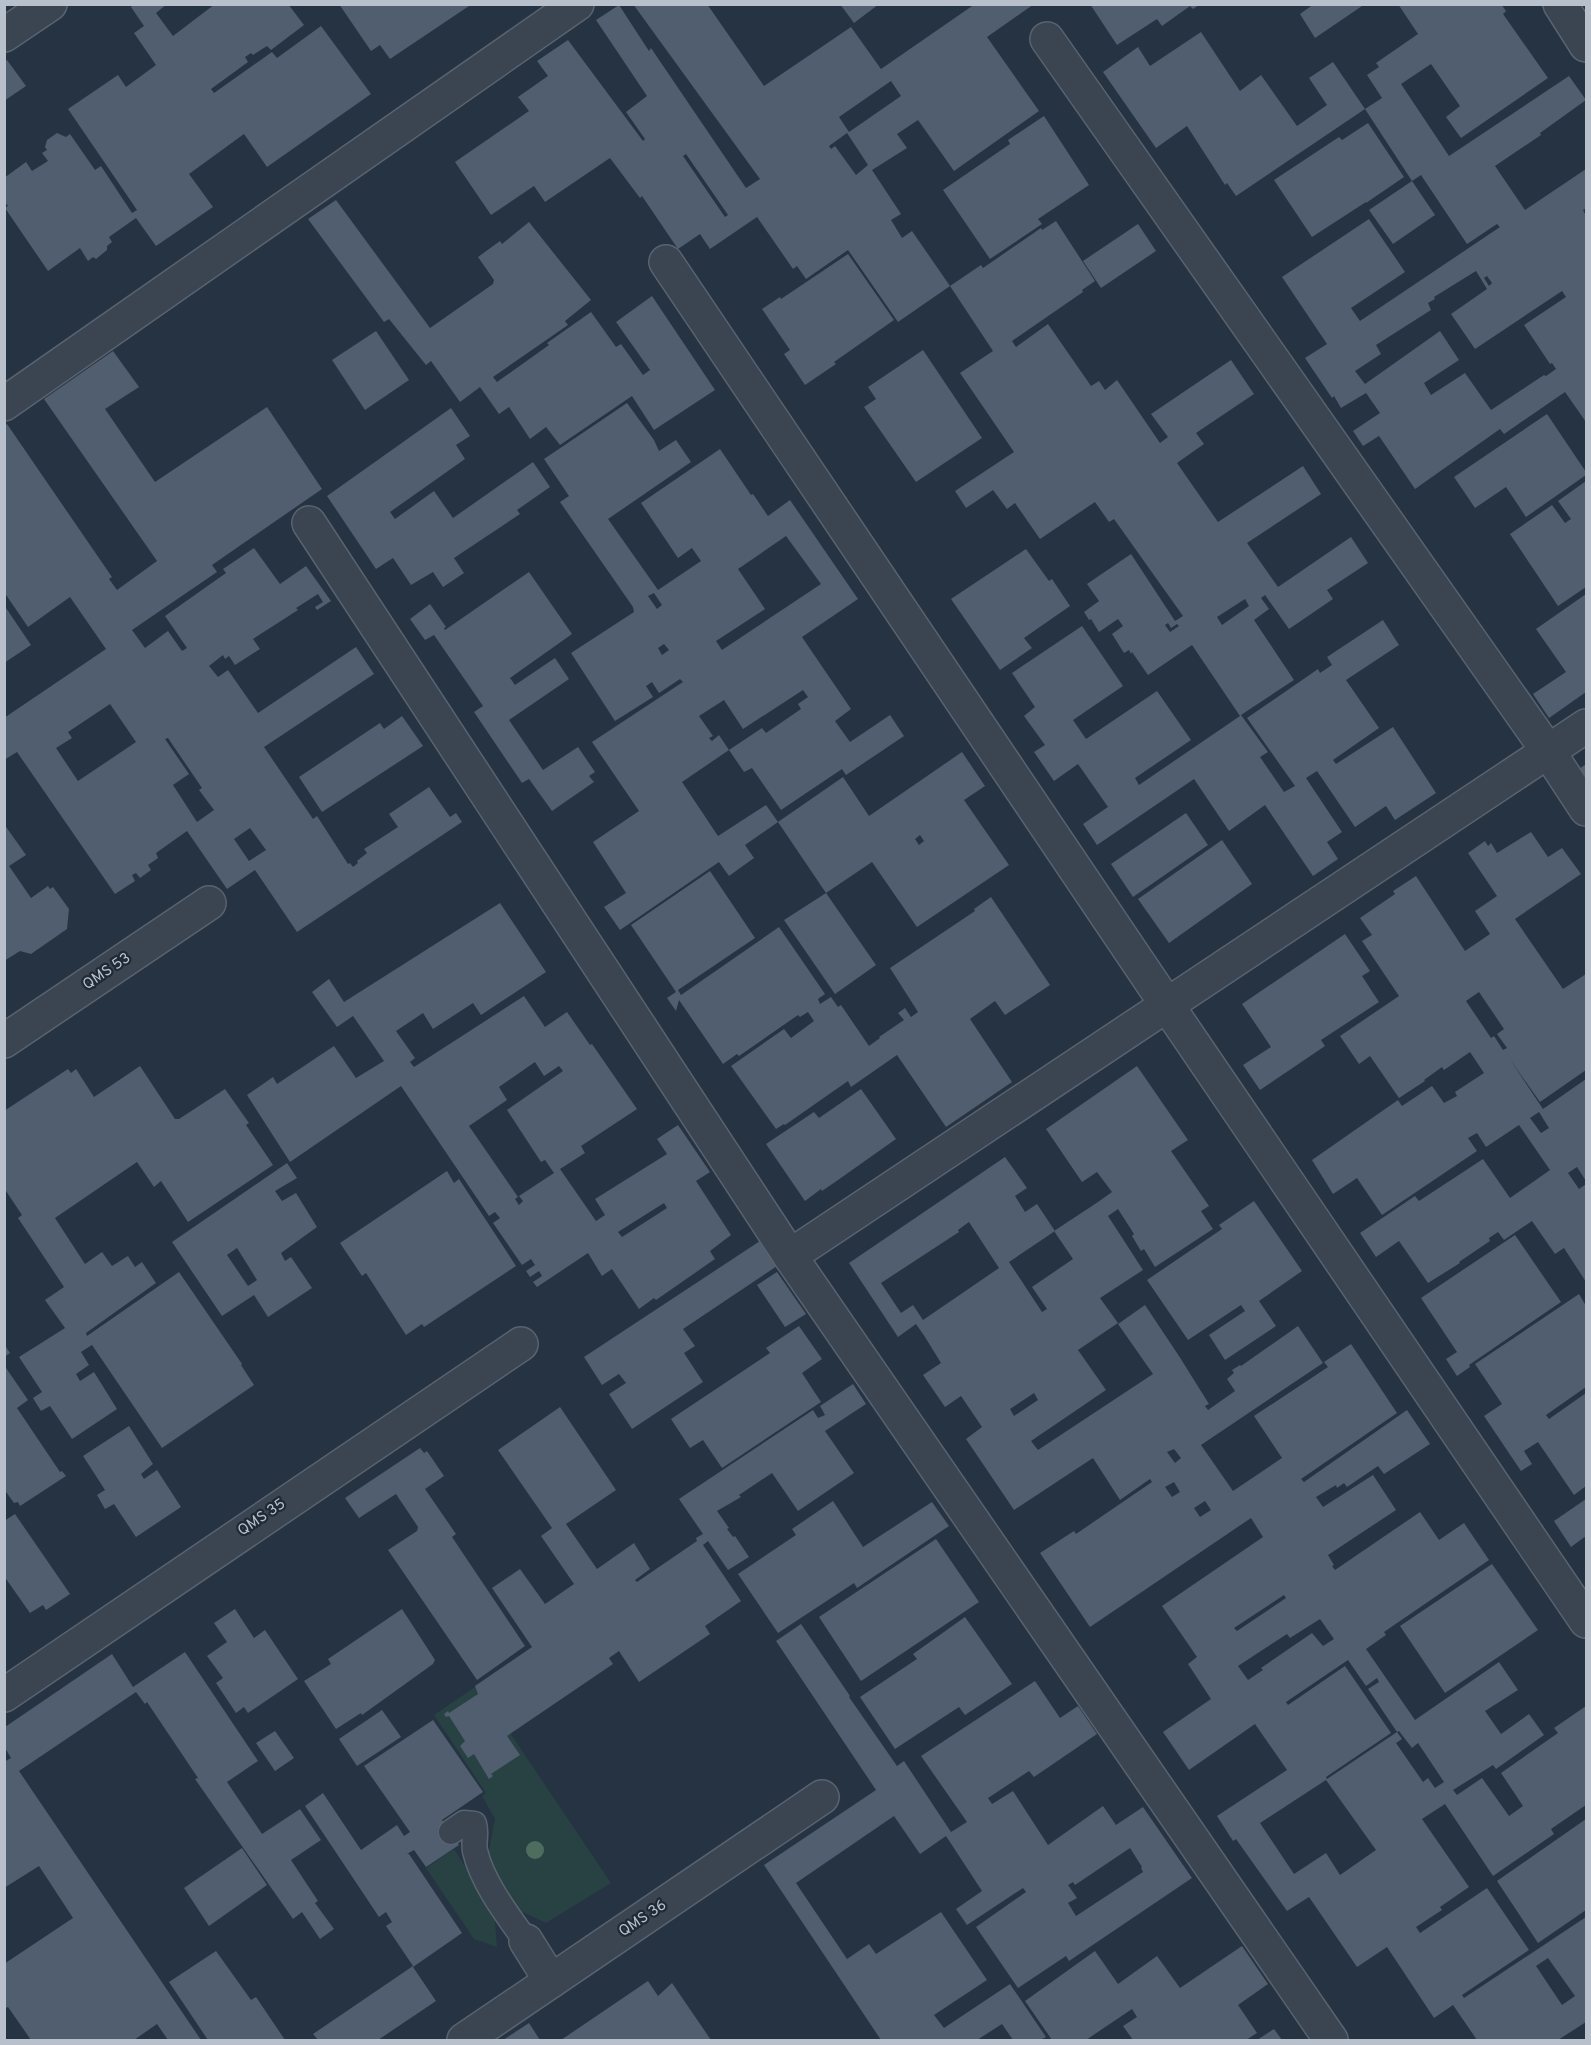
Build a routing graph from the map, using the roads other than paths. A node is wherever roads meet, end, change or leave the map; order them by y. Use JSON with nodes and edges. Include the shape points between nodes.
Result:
{"nodes":[{"id":1,"x":50,"y":4,"type":"edge"},
{"id":2,"x":577,"y":4,"type":"edge"},
{"id":3,"x":1560,"y":4,"type":"edge"},
{"id":4,"x":4,"y":35,"type":"edge"},
{"id":5,"x":1047,"y":39,"type":"dead end"},
{"id":6,"x":1587,"y":45,"type":"edge"},
{"id":7,"x":666,"y":262,"type":"dead end"},
{"id":8,"x":4,"y":404,"type":"edge"},
{"id":9,"x":309,"y":523,"type":"dead end"},
{"id":10,"x":1587,"y":726,"type":"edge"},
{"id":11,"x":1548,"y":751,"type":"junction"},
{"id":12,"x":1587,"y":809,"type":"edge"},
{"id":13,"x":209,"y":903,"type":"dead end"},
{"id":14,"x":1167,"y":1005,"type":"junction"},
{"id":15,"x":4,"y":1041,"type":"edge"},
{"id":16,"x":790,"y":1256,"type":"junction"},
{"id":17,"x":521,"y":1344,"type":"dead end"},
{"id":18,"x":1587,"y":1620,"type":"edge"},
{"id":19,"x":4,"y":1695,"type":"edge"},
{"id":20,"x":822,"y":1797,"type":"dead end"},
{"id":21,"x":451,"y":1832,"type":"dead end"},
{"id":22,"x":526,"y":1941,"type":"joint"},
{"id":23,"x":551,"y":1981,"type":"junction"},
{"id":24,"x":464,"y":2040,"type":"edge"},
{"id":25,"x":1331,"y":2040,"type":"edge"}],
"edges":[{"from":1,"to":4,"type":"street"},
{"from":2,"to":8,"type":"street"},
{"from":3,"to":6,"type":"street"},
{"from":5,"to":11,"type":"street"},
{"from":7,"to":14,"type":"street"},
{"from":9,"to":16,"type":"street"},
{"from":10,"to":11,"type":"street"},
{"from":11,"to":12,"type":"street"},
{"from":11,"to":14,"type":"street"},
{"from":13,"to":15,"type":"street","name":"QMS 53"},
{"from":14,"to":16,"type":"street"},
{"from":14,"to":18,"type":"street"},
{"from":16,"to":25,"type":"street"},
{"from":17,"to":19,"type":"street","name":"QMS 35"},
{"from":20,"to":23,"type":"street","name":"QMS 36"},
{"from":21,"to":22,"type":"lane","via":[[464,1823],[474,1824],[475,1850],[484,1875]]},
{"from":22,"to":23,"type":"street"},
{"from":23,"to":24,"type":"street","name":"QMS 36"}]}
